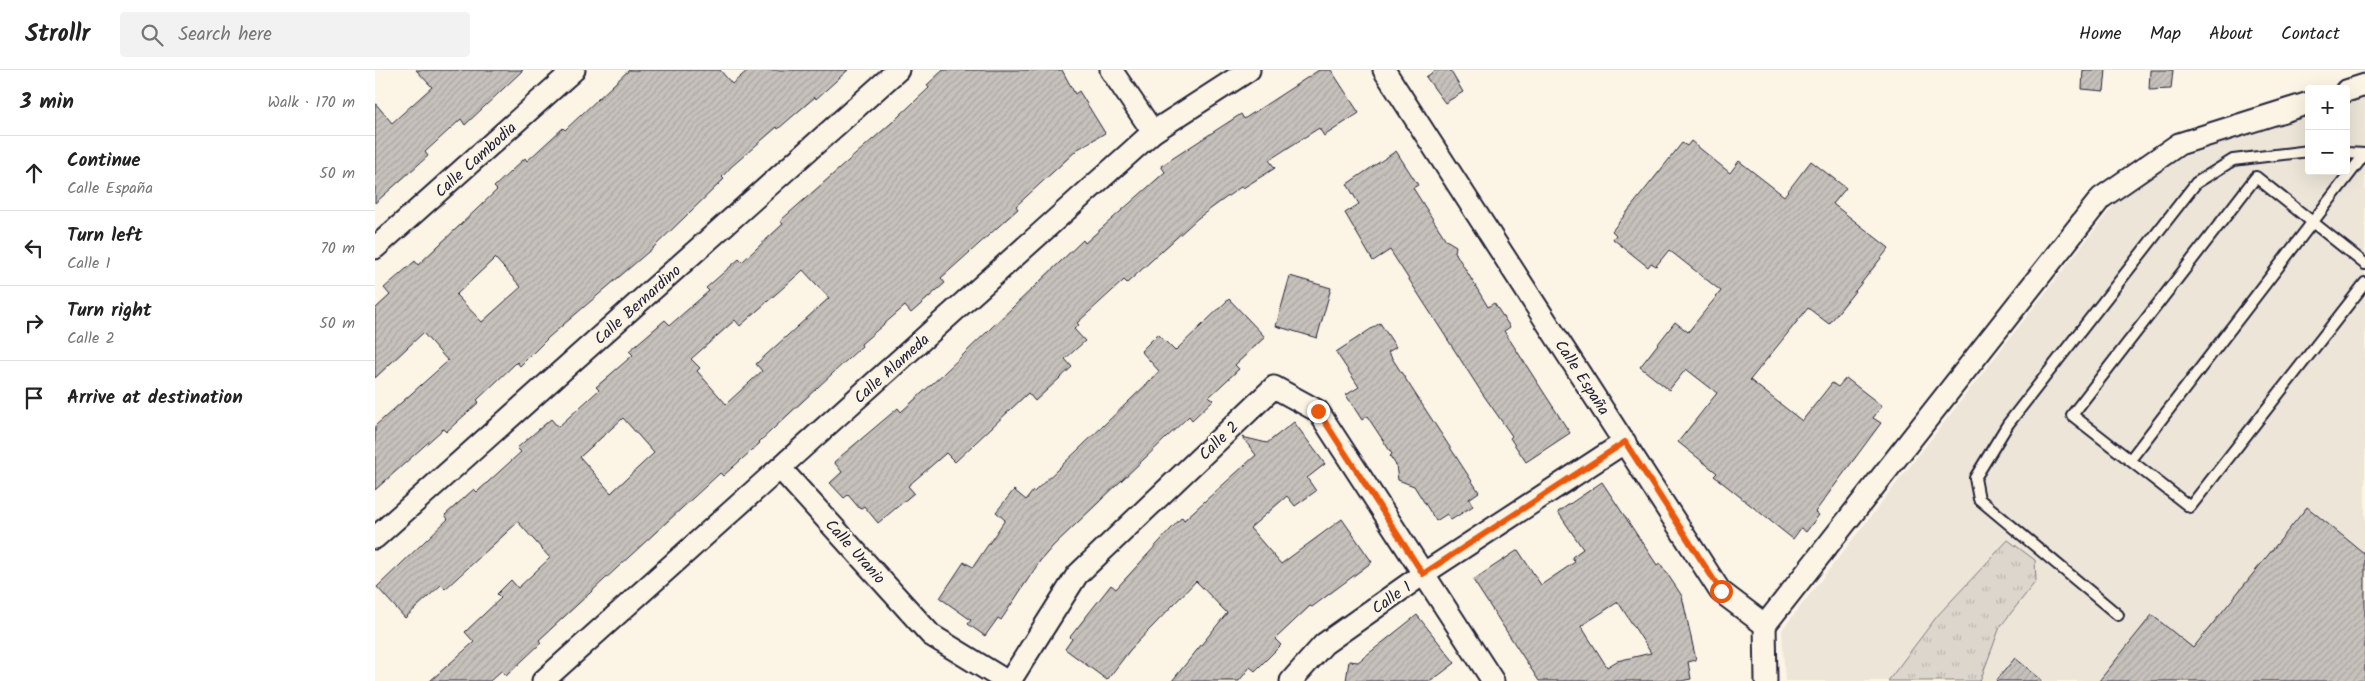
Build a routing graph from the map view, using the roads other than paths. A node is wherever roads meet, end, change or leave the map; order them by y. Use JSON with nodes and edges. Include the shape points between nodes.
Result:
{"nodes":[{"id":1,"x":574,"y":70,"type":"edge"},
{"id":2,"x":898,"y":70,"type":"edge"},
{"id":3,"x":1111,"y":70,"type":"edge"},
{"id":4,"x":1249,"y":70,"type":"edge"},
{"id":5,"x":1384,"y":70,"type":"edge"},
{"id":6,"x":2365,"y":85,"type":"edge"},
{"id":7,"x":2350,"y":90,"type":"edge"},
{"id":8,"x":2305,"y":104,"type":"edge"},
{"id":9,"x":1153,"y":132,"type":"junction"},
{"id":10,"x":2305,"y":151,"type":"edge"},
{"id":11,"x":2350,"y":154,"type":"edge"},
{"id":12,"x":2365,"y":154,"type":"edge"},
{"id":13,"x":2313,"y":221,"type":"junction"},
{"id":14,"x":375,"y":248,"type":"edge"},
{"id":15,"x":2365,"y":264,"type":"edge"},
{"id":16,"x":2365,"y":283,"type":"edge"},
{"id":17,"x":1625,"y":442,"type":"junction"},
{"id":18,"x":2130,"y":460,"type":"junction"},
{"id":19,"x":781,"y":468,"type":"junction"},
{"id":20,"x":375,"y":538,"type":"edge"},
{"id":21,"x":1423,"y":574,"type":"junction"},
{"id":22,"x":2118,"y":615,"type":"dead end"},
{"id":23,"x":1765,"y":625,"type":"junction"},
{"id":24,"x":543,"y":681,"type":"edge"},
{"id":25,"x":1006,"y":681,"type":"edge"},
{"id":26,"x":1010,"y":681,"type":"edge"},
{"id":27,"x":1291,"y":681,"type":"edge"},
{"id":28,"x":1493,"y":681,"type":"edge"},
{"id":29,"x":1766,"y":681,"type":"edge"}],
"edges":[{"from":1,"to":14,"type":"street","name":"Calle Cambodia"},
{"from":2,"to":20,"type":"street","name":"Calle Bernardino"},
{"from":3,"to":9,"type":"street"},
{"from":4,"to":9,"type":"street","name":"Calle Alameda"},
{"from":5,"to":17,"type":"street","name":"Calle España"},
{"from":6,"to":7,"type":"street"},
{"from":8,"to":23,"type":"street","via":[[2179,144],[2101,198]]},
{"from":9,"to":19,"type":"street","name":"Calle Alameda"},
{"from":10,"to":22,"type":"lane","via":[[2233,160],[2196,183],[2009,424],[1975,478],[1979,499]]},
{"from":11,"to":12,"type":"lane"},
{"from":12,"to":13,"type":"lane"},
{"from":13,"to":15,"type":"lane"},
{"from":13,"to":18,"type":"lane"},
{"from":13,"to":18,"type":"lane","via":[[2256,177],[2072,415]]},
{"from":16,"to":18,"type":"lane","via":[[2190,507]]},
{"from":17,"to":21,"type":"street","name":"Calle 1"},
{"from":17,"to":23,"type":"street","name":"Calle España","via":[[1721,591]]},
{"from":19,"to":24,"type":"street","name":"Calle Alameda"},
{"from":19,"to":25,"type":"street","name":"Calle Uranio","via":[[931,635]]},
{"from":21,"to":26,"type":"street","name":"Calle 2","via":[[1318,411],[1274,387],[1077,575]]},
{"from":21,"to":27,"type":"street","name":"Calle 1","via":[[1324,644]]},
{"from":21,"to":28,"type":"street"},
{"from":23,"to":29,"type":"street"}]}
